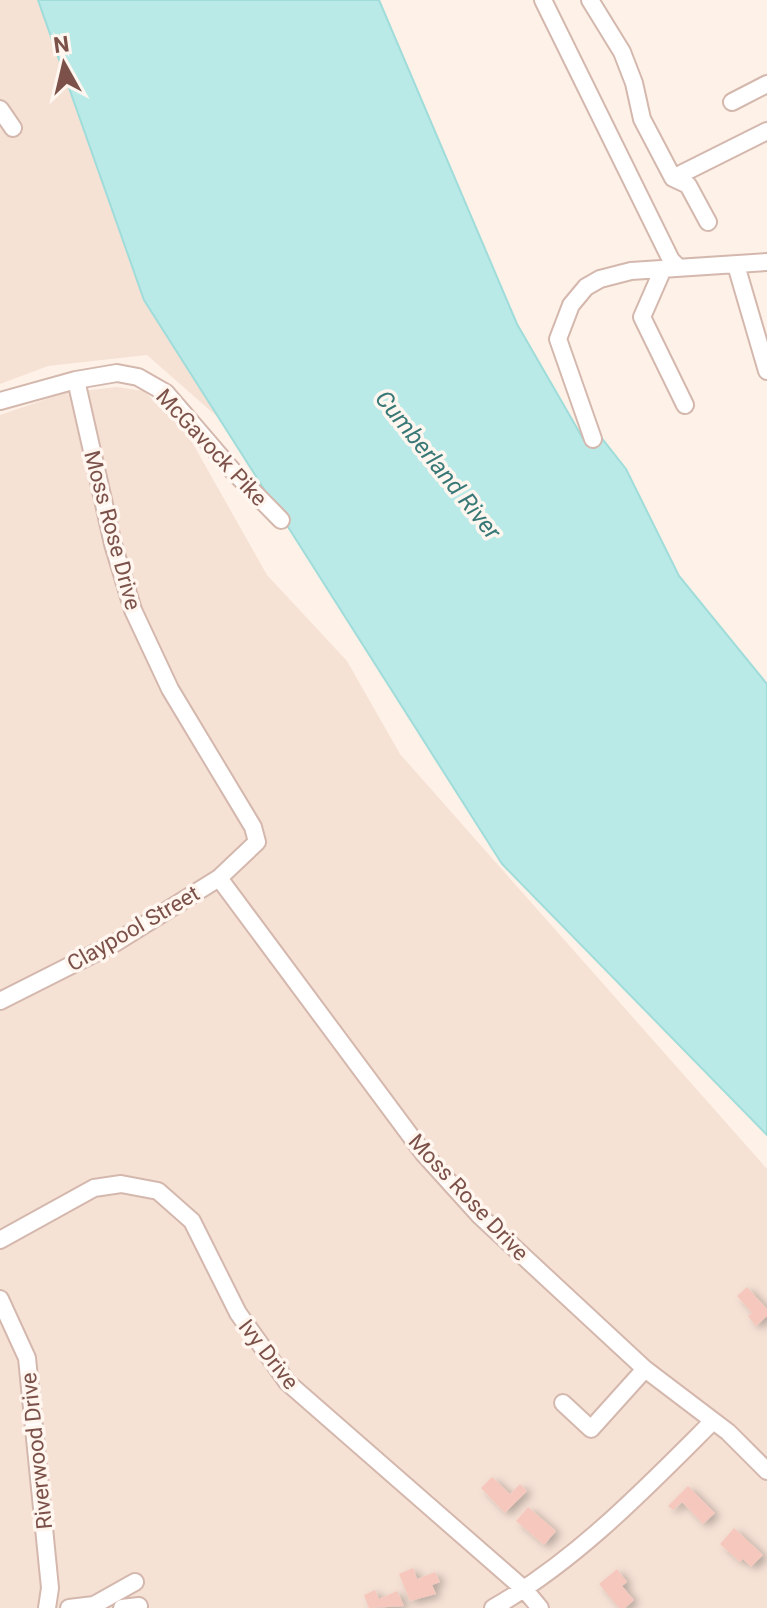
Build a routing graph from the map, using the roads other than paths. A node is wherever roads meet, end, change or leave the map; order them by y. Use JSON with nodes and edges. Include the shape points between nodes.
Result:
{"nodes":[{"id":1,"x":543,"y":0,"type":"edge"},
{"id":2,"x":590,"y":0,"type":"edge"},
{"id":3,"x":767,"y":84,"type":"edge"},
{"id":4,"x":732,"y":102,"type":"dead end"},
{"id":5,"x":0,"y":109,"type":"edge"},
{"id":6,"x":13,"y":128,"type":"dead end"},
{"id":7,"x":767,"y":131,"type":"edge"},
{"id":8,"x":673,"y":178,"type":"junction"},
{"id":9,"x":708,"y":222,"type":"dead end"},
{"id":10,"x":767,"y":262,"type":"edge"},
{"id":11,"x":736,"y":265,"type":"junction"},
{"id":12,"x":670,"y":268,"type":"junction"},
{"id":13,"x":767,"y":371,"type":"edge"},
{"id":14,"x":76,"y":380,"type":"junction"},
{"id":15,"x":0,"y":401,"type":"edge"},
{"id":16,"x":685,"y":405,"type":"dead end"},
{"id":17,"x":593,"y":439,"type":"dead end"},
{"id":18,"x":281,"y":520,"type":"dead end"},
{"id":19,"x":257,"y":842,"type":"joint"},
{"id":20,"x":219,"y":878,"type":"junction"},
{"id":21,"x":0,"y":1001,"type":"edge"},
{"id":22,"x":0,"y":1240,"type":"edge"},
{"id":23,"x":0,"y":1299,"type":"edge"},
{"id":24,"x":645,"y":1369,"type":"junction"},
{"id":25,"x":563,"y":1403,"type":"dead end"},
{"id":26,"x":713,"y":1421,"type":"junction"},
{"id":27,"x":767,"y":1471,"type":"edge"},
{"id":28,"x":135,"y":1582,"type":"dead end"},
{"id":29,"x":525,"y":1590,"type":"junction"},
{"id":30,"x":94,"y":1605,"type":"junction"},
{"id":31,"x":127,"y":1607,"type":"edge"},
{"id":32,"x":47,"y":1608,"type":"edge"},
{"id":33,"x":69,"y":1608,"type":"edge"},
{"id":34,"x":493,"y":1608,"type":"edge"},
{"id":35,"x":540,"y":1608,"type":"edge"}],
"edges":[{"from":1,"to":12,"type":"street","via":[[671,260]]},
{"from":2,"to":8,"type":"street","via":[[622,52],[642,119]]},
{"from":3,"to":4,"type":"street"},
{"from":5,"to":6,"type":"street"},
{"from":7,"to":8,"type":"street"},
{"from":8,"to":9,"type":"street","via":[[688,185]]},
{"from":10,"to":11,"type":"street"},
{"from":11,"to":12,"type":"street"},
{"from":11,"to":13,"type":"street"},
{"from":12,"to":16,"type":"street","via":[[642,317]]},
{"from":12,"to":17,"type":"street","via":[[600,279],[586,287],[565,318],[558,339]]},
{"from":14,"to":15,"type":"street","name":"McGavock Pike"},
{"from":14,"to":18,"type":"street","name":"McGavock Pike","via":[[117,373],[138,377],[166,393]]},
{"from":14,"to":19,"type":"street","name":"Moss Rose Drive","via":[[133,610],[170,689]]},
{"from":19,"to":20,"type":"street","name":"Claypool Street"},
{"from":20,"to":21,"type":"street","name":"Claypool Street","via":[[115,943]]},
{"from":20,"to":24,"type":"street","name":"Moss Rose Drive","via":[[424,1154],[480,1216]]},
{"from":22,"to":29,"type":"street","name":"Ivy Drive","via":[[94,1188],[121,1184],[158,1191],[192,1221],[238,1313],[287,1382]]},
{"from":23,"to":32,"type":"street","name":"Riverwood Drive","via":[[27,1358],[50,1588]]},
{"from":24,"to":25,"type":"street","via":[[591,1429]]},
{"from":24,"to":26,"type":"street","name":"Moss Rose Drive"},
{"from":26,"to":27,"type":"street","name":"Moss Rose Drive"},
{"from":26,"to":29,"type":"street","via":[[617,1517]]},
{"from":28,"to":30,"type":"street"},
{"from":29,"to":34,"type":"street"},
{"from":29,"to":35,"type":"street","name":"Ivy Drive"},
{"from":30,"to":31,"type":"street"},
{"from":30,"to":33,"type":"street"}]}
